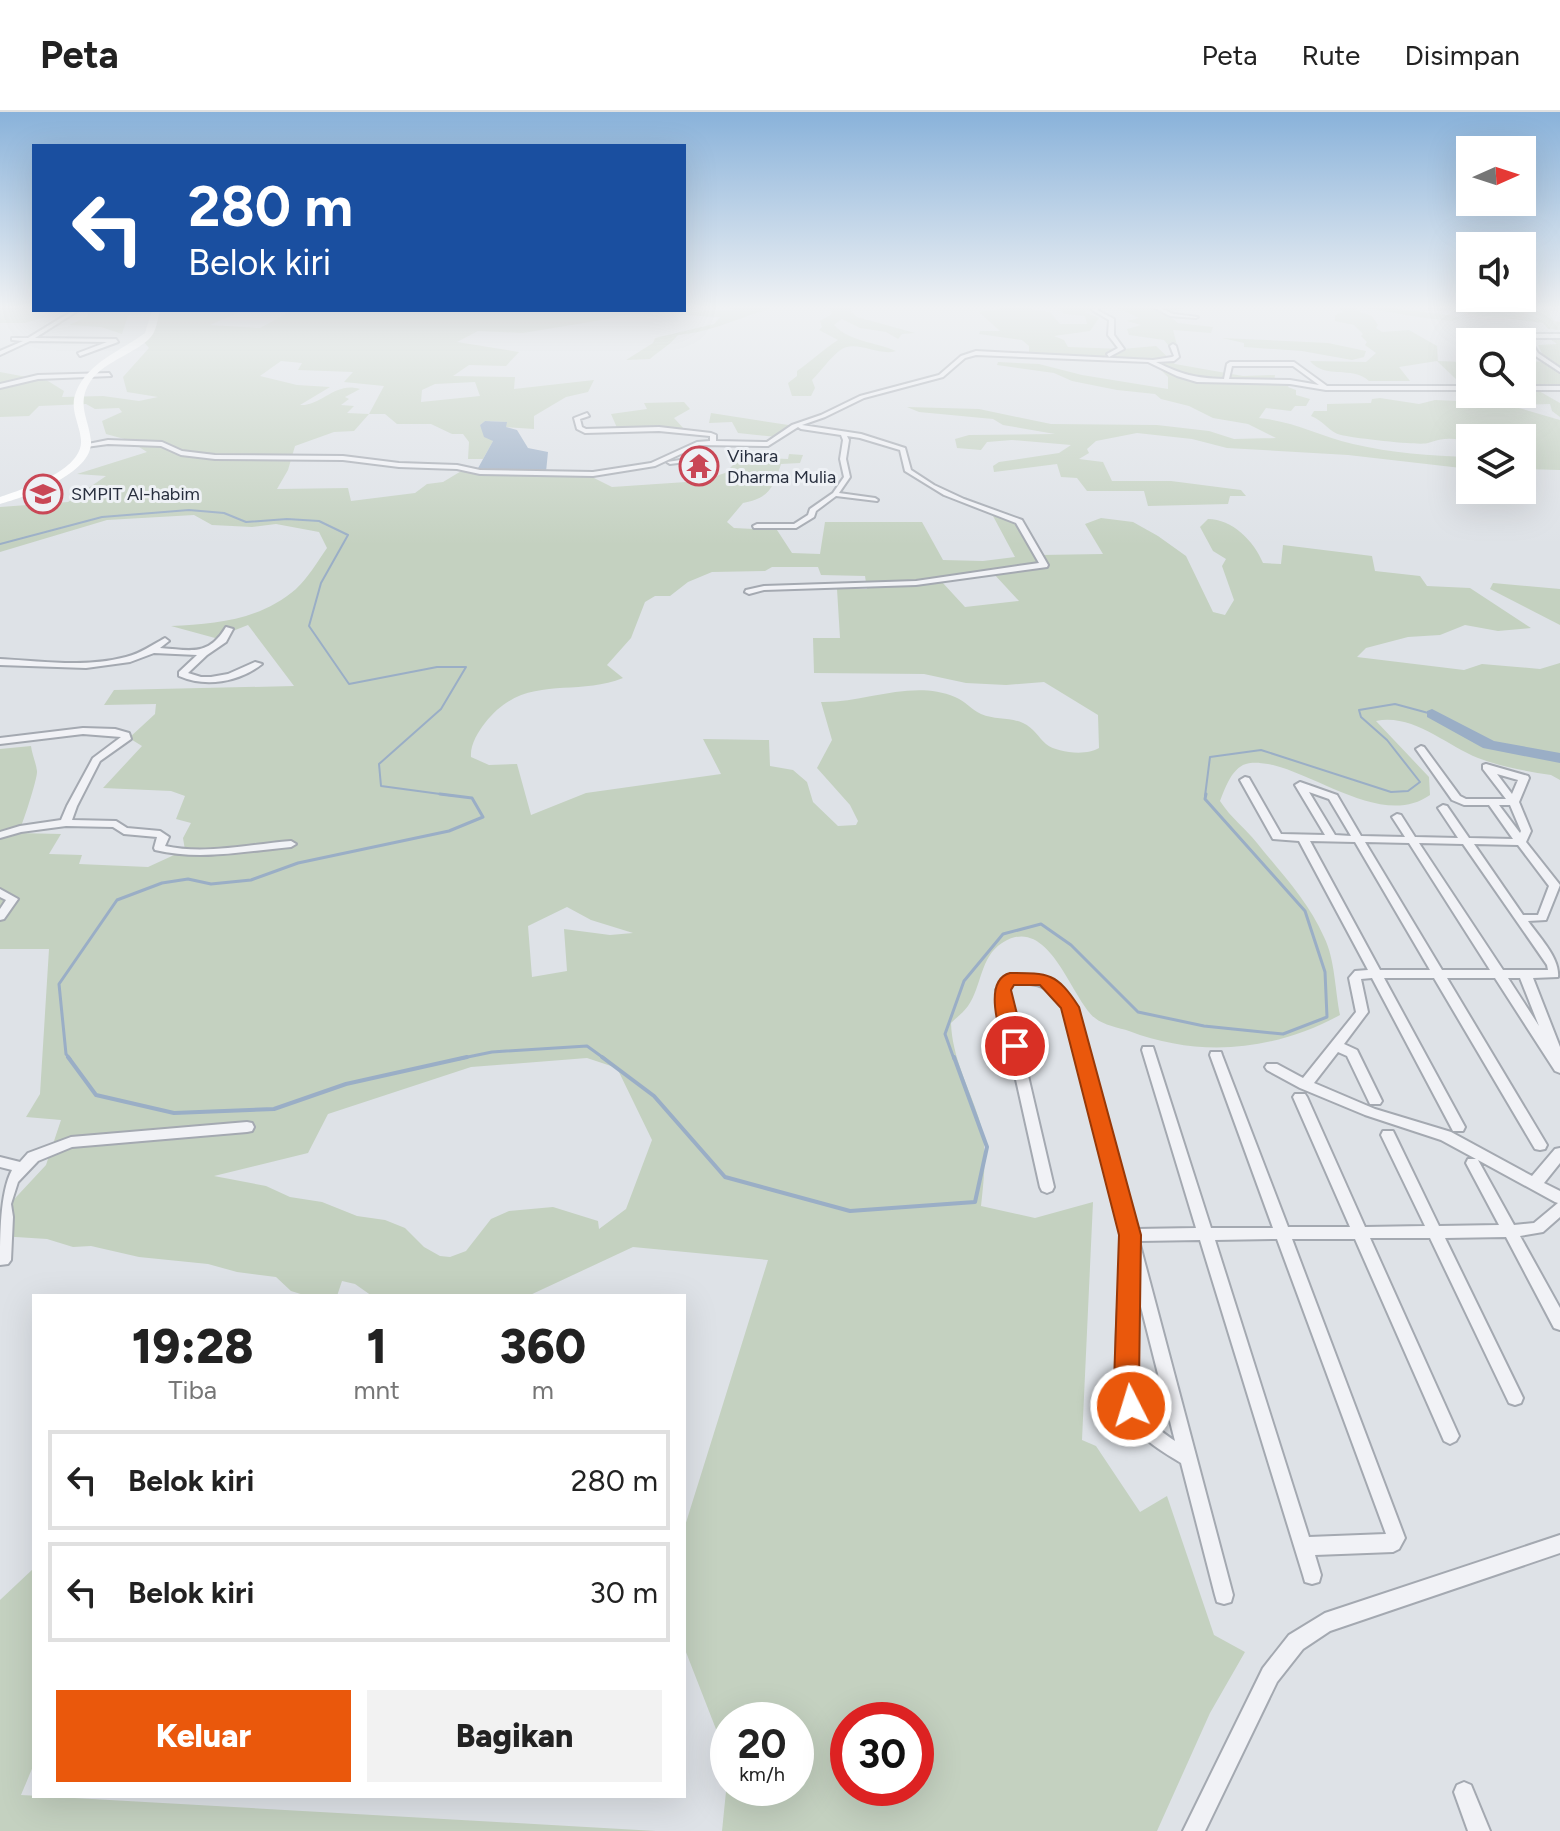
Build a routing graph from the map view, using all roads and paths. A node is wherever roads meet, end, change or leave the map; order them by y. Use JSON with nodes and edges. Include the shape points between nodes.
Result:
{"nodes":[{"id":1,"x":86,"y":385,"type":"edge"},
{"id":2,"x":906,"y":385,"type":"edge"},
{"id":3,"x":1309,"y":385,"type":"edge"},
{"id":4,"x":1322,"y":385,"type":"edge"},
{"id":5,"x":1326,"y":388,"type":"junction"},
{"id":6,"x":1456,"y":388,"type":"edge"},
{"id":7,"x":1536,"y":388,"type":"edge"},
{"id":8,"x":1560,"y":388,"type":"edge"},
{"id":9,"x":587,"y":415,"type":"dead end"},
{"id":10,"x":794,"y":426,"type":"junction"},
{"id":11,"x":843,"y":433,"type":"junction"},
{"id":12,"x":713,"y":442,"type":"junction"},
{"id":13,"x":86,"y":445,"type":"junction"},
{"id":14,"x":707,"y":458,"type":"dead end"},
{"id":15,"x":663,"y":462,"type":"junction"},
{"id":16,"x":835,"y":494,"type":"junction"},
{"id":17,"x":875,"y":500,"type":"dead end"},
{"id":18,"x":0,"y":501,"type":"edge"},
{"id":19,"x":757,"y":526,"type":"dead end"},
{"id":20,"x":749,"y":592,"type":"dead end"},
{"id":21,"x":229,"y":629,"type":"dead end"},
{"id":22,"x":165,"y":641,"type":"dead end"},
{"id":23,"x":153,"y":650,"type":"junction"},
{"id":24,"x":204,"y":653,"type":"junction"},
{"id":25,"x":0,"y":662,"type":"edge"},
{"id":26,"x":258,"y":664,"type":"dead end"},
{"id":27,"x":0,"y":741,"type":"edge"},
{"id":28,"x":1421,"y":749,"type":"dead end"},
{"id":29,"x":1245,"y":780,"type":"dead end"},
{"id":30,"x":1492,"y":802,"type":"junction"},
{"id":31,"x":1514,"y":802,"type":"junction"},
{"id":32,"x":1443,"y":808,"type":"dead end"},
{"id":33,"x":1397,"y":817,"type":"dead end"},
{"id":34,"x":66,"y":823,"type":"junction"},
{"id":35,"x":0,"y":835,"type":"edge"},
{"id":36,"x":1303,"y":838,"type":"junction"},
{"id":37,"x":1332,"y":839,"type":"junction"},
{"id":38,"x":1358,"y":839,"type":"junction"},
{"id":39,"x":1412,"y":840,"type":"junction"},
{"id":40,"x":1466,"y":841,"type":"junction"},
{"id":41,"x":1521,"y":842,"type":"junction"},
{"id":42,"x":291,"y":844,"type":"dead end"},
{"id":43,"x":0,"y":892,"type":"edge"},
{"id":44,"x":0,"y":917,"type":"edge"},
{"id":45,"x":1520,"y":918,"type":"junction"},
{"id":46,"x":1375,"y":972,"type":"junction"},
{"id":47,"x":1438,"y":973,"type":"junction"},
{"id":48,"x":1498,"y":973,"type":"junction"},
{"id":49,"x":1525,"y":974,"type":"junction"},
{"id":50,"x":1337,"y":1046,"type":"junction"},
{"id":51,"x":1148,"y":1050,"type":"dead end"},
{"id":52,"x":1216,"y":1055,"type":"dead end"},
{"id":53,"x":1560,"y":1062,"type":"edge"},
{"id":54,"x":1272,"y":1067,"type":"dead end"},
{"id":55,"x":1560,"y":1068,"type":"edge"},
{"id":56,"x":1302,"y":1091,"type":"junction"},
{"id":57,"x":1375,"y":1101,"type":"dead end"},
{"id":58,"x":247,"y":1127,"type":"dead end"},
{"id":59,"x":1458,"y":1127,"type":"dead end"},
{"id":60,"x":1388,"y":1135,"type":"dead end"},
{"id":61,"x":1540,"y":1145,"type":"dead end"},
{"id":62,"x":1560,"y":1153,"type":"edge"},
{"id":63,"x":0,"y":1162,"type":"edge"},
{"id":64,"x":1473,"y":1163,"type":"dead end"},
{"id":65,"x":21,"y":1167,"type":"junction"},
{"id":66,"x":1536,"y":1182,"type":"junction"},
{"id":67,"x":1047,"y":1187,"type":"dead end"},
{"id":68,"x":1560,"y":1198,"type":"edge"},
{"id":69,"x":1560,"y":1208,"type":"edge"},
{"id":70,"x":1510,"y":1231,"type":"junction"},
{"id":71,"x":1435,"y":1232,"type":"junction"},
{"id":72,"x":1282,"y":1233,"type":"junction"},
{"id":73,"x":1358,"y":1233,"type":"junction"},
{"id":74,"x":1205,"y":1234,"type":"junction"},
{"id":75,"x":1130,"y":1235,"type":"junction"},
{"id":76,"x":3,"y":1260,"type":"dead end"},
{"id":77,"x":1560,"y":1323,"type":"edge"},
{"id":78,"x":1515,"y":1398,"type":"dead end"},
{"id":79,"x":1450,"y":1436,"type":"dead end"},
{"id":80,"x":1188,"y":1458,"type":"junction"},
{"id":81,"x":1560,"y":1544,"type":"edge"},
{"id":82,"x":1303,"y":1546,"type":"junction"},
{"id":83,"x":1312,"y":1575,"type":"dead end"},
{"id":84,"x":1224,"y":1595,"type":"dead end"},
{"id":85,"x":1464,"y":1792,"type":"dead end"},
{"id":86,"x":1194,"y":1831,"type":"edge"},
{"id":87,"x":1479,"y":1831,"type":"edge"}],
"edges":[{"from":1,"to":13,"type":"street","via":[[79,396]]},
{"from":2,"to":10,"type":"street","via":[[862,397]]},
{"from":3,"to":5,"type":"street"},
{"from":4,"to":5,"type":"street"},
{"from":5,"to":6,"type":"street"},
{"from":7,"to":8,"type":"street"},
{"from":9,"to":12,"type":"street","via":[[577,418],[585,431],[659,429],[709,434]]},
{"from":10,"to":11,"type":"street"},
{"from":10,"to":12,"type":"street","via":[[768,444]]},
{"from":11,"to":16,"type":"street","via":[[847,477]]},
{"from":11,"to":20,"type":"street","via":[[903,449],[908,471],[923,481],[1019,522],[1044,565],[916,583]]},
{"from":12,"to":15,"type":"street","via":[[695,444]]},
{"from":13,"to":15,"type":"street","via":[[162,444],[181,453],[215,457],[355,458],[480,472],[593,474]]},
{"from":13,"to":18,"type":"street","via":[[79,462],[67,471]]},
{"from":14,"to":15,"type":"street"},
{"from":16,"to":17,"type":"street"},
{"from":16,"to":19,"type":"street","via":[[800,525]]},
{"from":21,"to":24,"type":"street"},
{"from":22,"to":23,"type":"street"},
{"from":23,"to":24,"type":"street"},
{"from":23,"to":25,"type":"street","via":[[105,664]]},
{"from":24,"to":26,"type":"street","via":[[182,674],[223,678]]},
{"from":27,"to":34,"type":"street","via":[[52,734],[126,735],[96,760]]},
{"from":28,"to":30,"type":"street","via":[[1456,798]]},
{"from":29,"to":36,"type":"street","via":[[1277,837]]},
{"from":30,"to":31,"type":"street"},
{"from":30,"to":41,"type":"street"},
{"from":31,"to":31,"type":"street","via":[[1524,778],[1486,766]]},
{"from":31,"to":41,"type":"street","via":[[1526,831]]},
{"from":32,"to":40,"type":"street"},
{"from":33,"to":39,"type":"street"},
{"from":34,"to":35,"type":"street"},
{"from":34,"to":42,"type":"street","via":[[116,824],[124,831],[160,834],[164,837],[159,848],[165,851]]},
{"from":36,"to":37,"type":"street"},
{"from":36,"to":46,"type":"street"},
{"from":37,"to":38,"type":"street"},
{"from":37,"to":38,"type":"street","via":[[1300,785],[1333,797]]},
{"from":38,"to":39,"type":"street"},
{"from":38,"to":47,"type":"street"},
{"from":39,"to":40,"type":"street"},
{"from":39,"to":48,"type":"street"},
{"from":40,"to":41,"type":"street"},
{"from":40,"to":45,"type":"street"},
{"from":41,"to":45,"type":"street","via":[[1555,886],[1542,918]]},
{"from":43,"to":44,"type":"street","via":[[12,899]]},
{"from":45,"to":49,"type":"street","via":[[1554,974]]},
{"from":46,"to":47,"type":"street"},
{"from":46,"to":50,"type":"street","via":[[1355,978],[1362,1012]]},
{"from":46,"to":59,"type":"street"},
{"from":47,"to":48,"type":"street"},
{"from":47,"to":61,"type":"street"},
{"from":48,"to":49,"type":"street"},
{"from":48,"to":55,"type":"street"},
{"from":49,"to":53,"type":"street"},
{"from":50,"to":56,"type":"street"},
{"from":50,"to":57,"type":"street","via":[[1352,1053]]},
{"from":51,"to":74,"type":"street"},
{"from":52,"to":72,"type":"street"},
{"from":54,"to":56,"type":"street"},
{"from":56,"to":66,"type":"street","via":[[1446,1136]]},
{"from":56,"to":73,"type":"street"},
{"from":58,"to":65,"type":"street","via":[[71,1142],[52,1147]]},
{"from":60,"to":71,"type":"street"},
{"from":62,"to":66,"type":"street"},
{"from":63,"to":65,"type":"street"},
{"from":64,"to":70,"type":"street"},
{"from":65,"to":76,"type":"street","via":[[4,1204]]},
{"from":66,"to":68,"type":"street"},
{"from":67,"to":75,"type":"street","via":[[1002,990],[1010,979],[1044,979],[1070,1007]]},
{"from":69,"to":70,"type":"street","via":[[1538,1228]]},
{"from":70,"to":71,"type":"street"},
{"from":70,"to":77,"type":"street"},
{"from":71,"to":73,"type":"street"},
{"from":71,"to":78,"type":"street"},
{"from":72,"to":73,"type":"street"},
{"from":72,"to":74,"type":"street"},
{"from":72,"to":82,"type":"street","via":[[1396,1538],[1393,1543]]},
{"from":73,"to":79,"type":"street"},
{"from":74,"to":75,"type":"street"},
{"from":74,"to":82,"type":"street"},
{"from":75,"to":80,"type":"street"},
{"from":75,"to":80,"type":"street","via":[[1131,1406],[1163,1443]]},
{"from":80,"to":84,"type":"street"},
{"from":81,"to":86,"type":"street","via":[[1325,1623],[1296,1642],[1270,1675]]},
{"from":82,"to":83,"type":"street"},
{"from":85,"to":87,"type":"street"}]}
